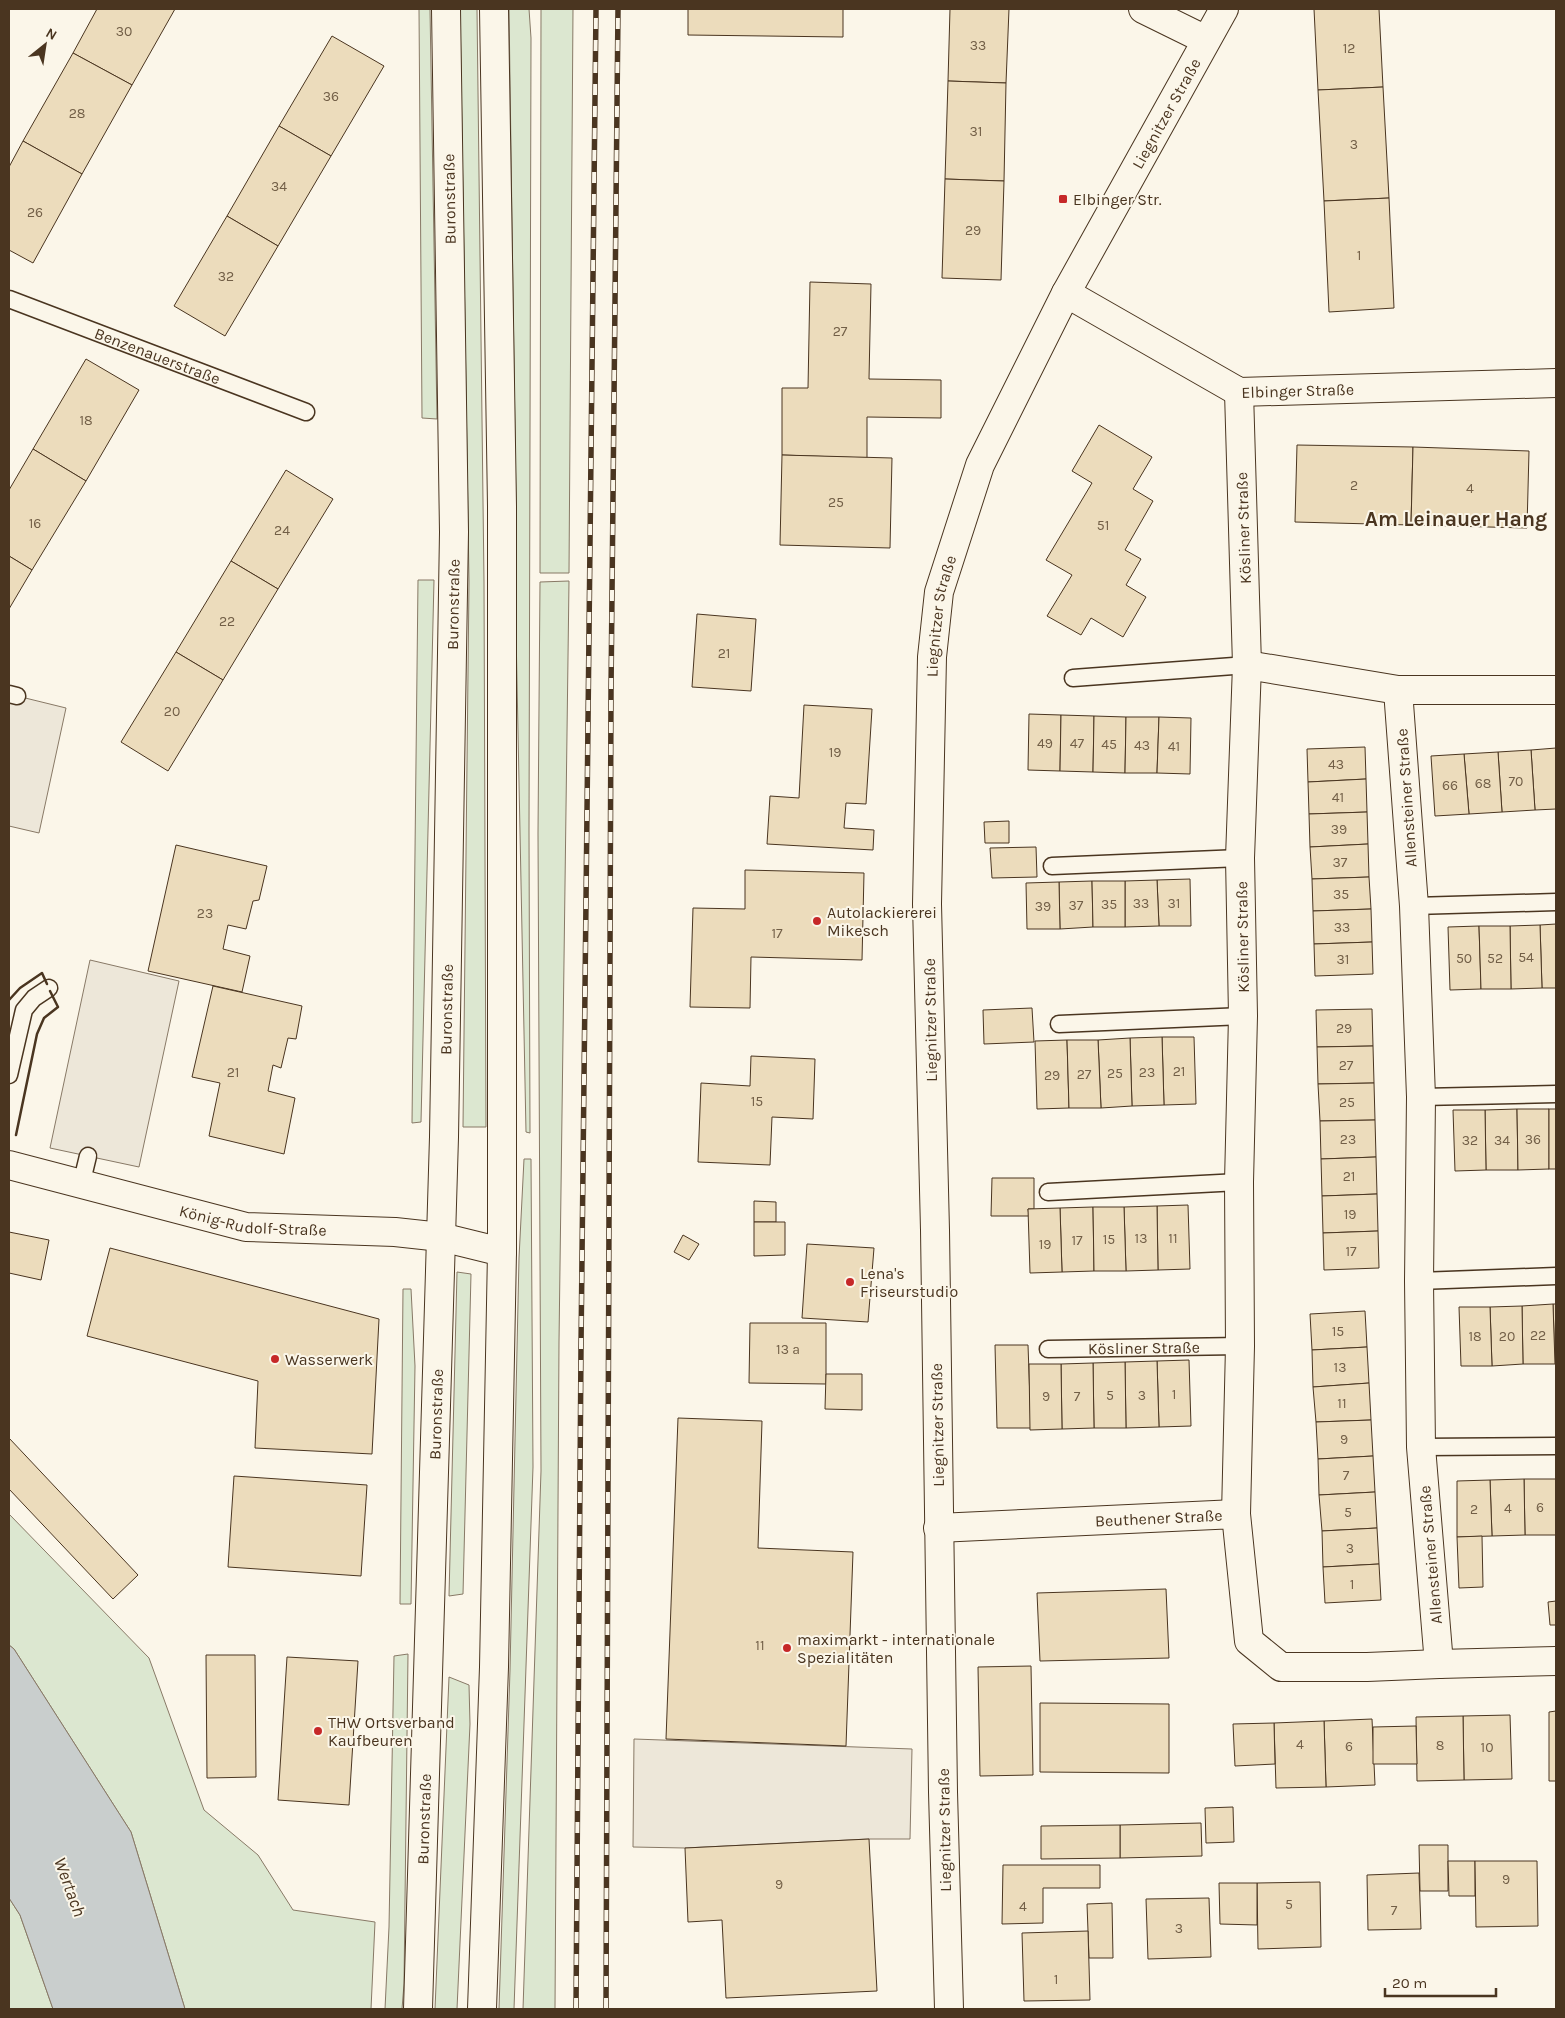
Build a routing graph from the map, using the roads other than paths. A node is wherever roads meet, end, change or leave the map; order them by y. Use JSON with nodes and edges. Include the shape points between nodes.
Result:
{"nodes":[{"id":1,"x":446,"y":9,"type":"edge"},
{"id":2,"x":494,"y":9,"type":"edge"},
{"id":3,"x":1144,"y":9,"type":"edge"},
{"id":4,"x":1224,"y":9,"type":"edge"},
{"id":5,"x":1206,"y":40,"type":"junction"},
{"id":6,"x":1066,"y":293,"type":"junction"},
{"id":7,"x":9,"y":300,"type":"edge"},
{"id":8,"x":1556,"y":383,"type":"edge"},
{"id":9,"x":1239,"y":392,"type":"junction"},
{"id":10,"x":306,"y":412,"type":"dead end"},
{"id":11,"x":1247,"y":665,"type":"junction"},
{"id":12,"x":1073,"y":678,"type":"dead end"},
{"id":13,"x":1398,"y":690,"type":"junction"},
{"id":14,"x":1556,"y":690,"type":"edge"},
{"id":15,"x":1240,"y":858,"type":"junction"},
{"id":16,"x":1052,"y":866,"type":"dead end"},
{"id":17,"x":1556,"y":902,"type":"edge"},
{"id":18,"x":1414,"y":906,"type":"junction"},
{"id":19,"x":49,"y":988,"type":"dead end"},
{"id":20,"x":1243,"y":1016,"type":"junction"},
{"id":21,"x":1060,"y":1024,"type":"dead end"},
{"id":22,"x":9,"y":1075,"type":"edge"},
{"id":23,"x":1556,"y":1094,"type":"edge"},
{"id":24,"x":1421,"y":1097,"type":"junction"},
{"id":25,"x":88,"y":1156,"type":"dead end"},
{"id":26,"x":9,"y":1166,"type":"edge"},
{"id":27,"x":1239,"y":1182,"type":"junction"},
{"id":28,"x":81,"y":1185,"type":"junction"},
{"id":29,"x":1048,"y":1192,"type":"dead end"},
{"id":30,"x":441,"y":1237,"type":"junction"},
{"id":31,"x":502,"y":1252,"type":"junction"},
{"id":32,"x":1556,"y":1276,"type":"edge"},
{"id":33,"x":1419,"y":1281,"type":"junction"},
{"id":34,"x":1240,"y":1346,"type":"junction"},
{"id":35,"x":1048,"y":1349,"type":"dead end"},
{"id":36,"x":1556,"y":1446,"type":"edge"},
{"id":37,"x":1421,"y":1447,"type":"junction"},
{"id":38,"x":1236,"y":1514,"type":"junction"},
{"id":39,"x":938,"y":1528,"type":"junction"},
{"id":40,"x":1556,"y":1661,"type":"edge"},
{"id":41,"x":1439,"y":1664,"type":"junction"},
{"id":42,"x":418,"y":2009,"type":"edge"},
{"id":43,"x":482,"y":2009,"type":"edge"},
{"id":44,"x":948,"y":2009,"type":"edge"}],
"edges":[{"from":1,"to":30,"type":"street","name":"Buronstraße","via":[[454,532]]},
{"from":2,"to":31,"type":"street","via":[[502,506]]},
{"from":3,"to":5,"type":"street"},
{"from":4,"to":5,"type":"street","name":"Liegnitzer Straße"},
{"from":5,"to":6,"type":"street","name":"Liegnitzer Straße"},
{"from":6,"to":9,"type":"street","name":"Elbinger Straße"},
{"from":6,"to":39,"type":"street","name":"Liegnitzer Straße","via":[[980,464],[939,592],[932,649],[927,904]]},
{"from":7,"to":10,"type":"lane","name":"Benzenauerstraße"},
{"from":8,"to":9,"type":"street","name":"Elbinger Straße"},
{"from":9,"to":11,"type":"street","name":"Kösliner Straße"},
{"from":11,"to":12,"type":"lane"},
{"from":11,"to":13,"type":"street"},
{"from":11,"to":15,"type":"street","name":"Kösliner Straße"},
{"from":13,"to":14,"type":"street"},
{"from":13,"to":18,"type":"street","name":"Allensteiner Straße"},
{"from":15,"to":16,"type":"lane","name":"Kösliner Straße"},
{"from":15,"to":20,"type":"street","name":"Kösliner Straße"},
{"from":17,"to":18,"type":"lane"},
{"from":18,"to":24,"type":"street","name":"Allensteiner Straße"},
{"from":19,"to":22,"type":"lane","via":[[24,1010]]},
{"from":20,"to":21,"type":"lane","name":"Kösliner Straße"},
{"from":20,"to":27,"type":"street","name":"Kösliner Straße"},
{"from":23,"to":24,"type":"lane"},
{"from":24,"to":33,"type":"street","name":"Allensteiner Straße"},
{"from":25,"to":28,"type":"lane"},
{"from":26,"to":28,"type":"street","name":"König-Rudolf-Straße"},
{"from":27,"to":29,"type":"lane"},
{"from":27,"to":34,"type":"street","name":"Kösliner Straße"},
{"from":28,"to":30,"type":"street","name":"König-Rudolf-Straße","via":[[246,1227],[395,1232]]},
{"from":30,"to":31,"type":"street","name":"König-Rudolf-Straße"},
{"from":30,"to":42,"type":"street","name":"Buronstraße"},
{"from":31,"to":43,"type":"street","via":[[494,1667]]},
{"from":32,"to":33,"type":"lane"},
{"from":33,"to":37,"type":"street","name":"Allensteiner Straße"},
{"from":34,"to":35,"type":"lane","name":"Kösliner Straße"},
{"from":34,"to":38,"type":"street","name":"Kösliner Straße"},
{"from":36,"to":37,"type":"lane"},
{"from":37,"to":41,"type":"street","name":"Allensteiner Straße"},
{"from":38,"to":39,"type":"street","name":"Beuthener Straße"},
{"from":38,"to":41,"type":"street","name":"Beuthener Straße","via":[[1249,1641],[1281,1667],[1367,1668]]},
{"from":39,"to":44,"type":"street","name":"Liegnitzer Straße"},
{"from":40,"to":41,"type":"street","name":"Beuthener Straße"}]}
